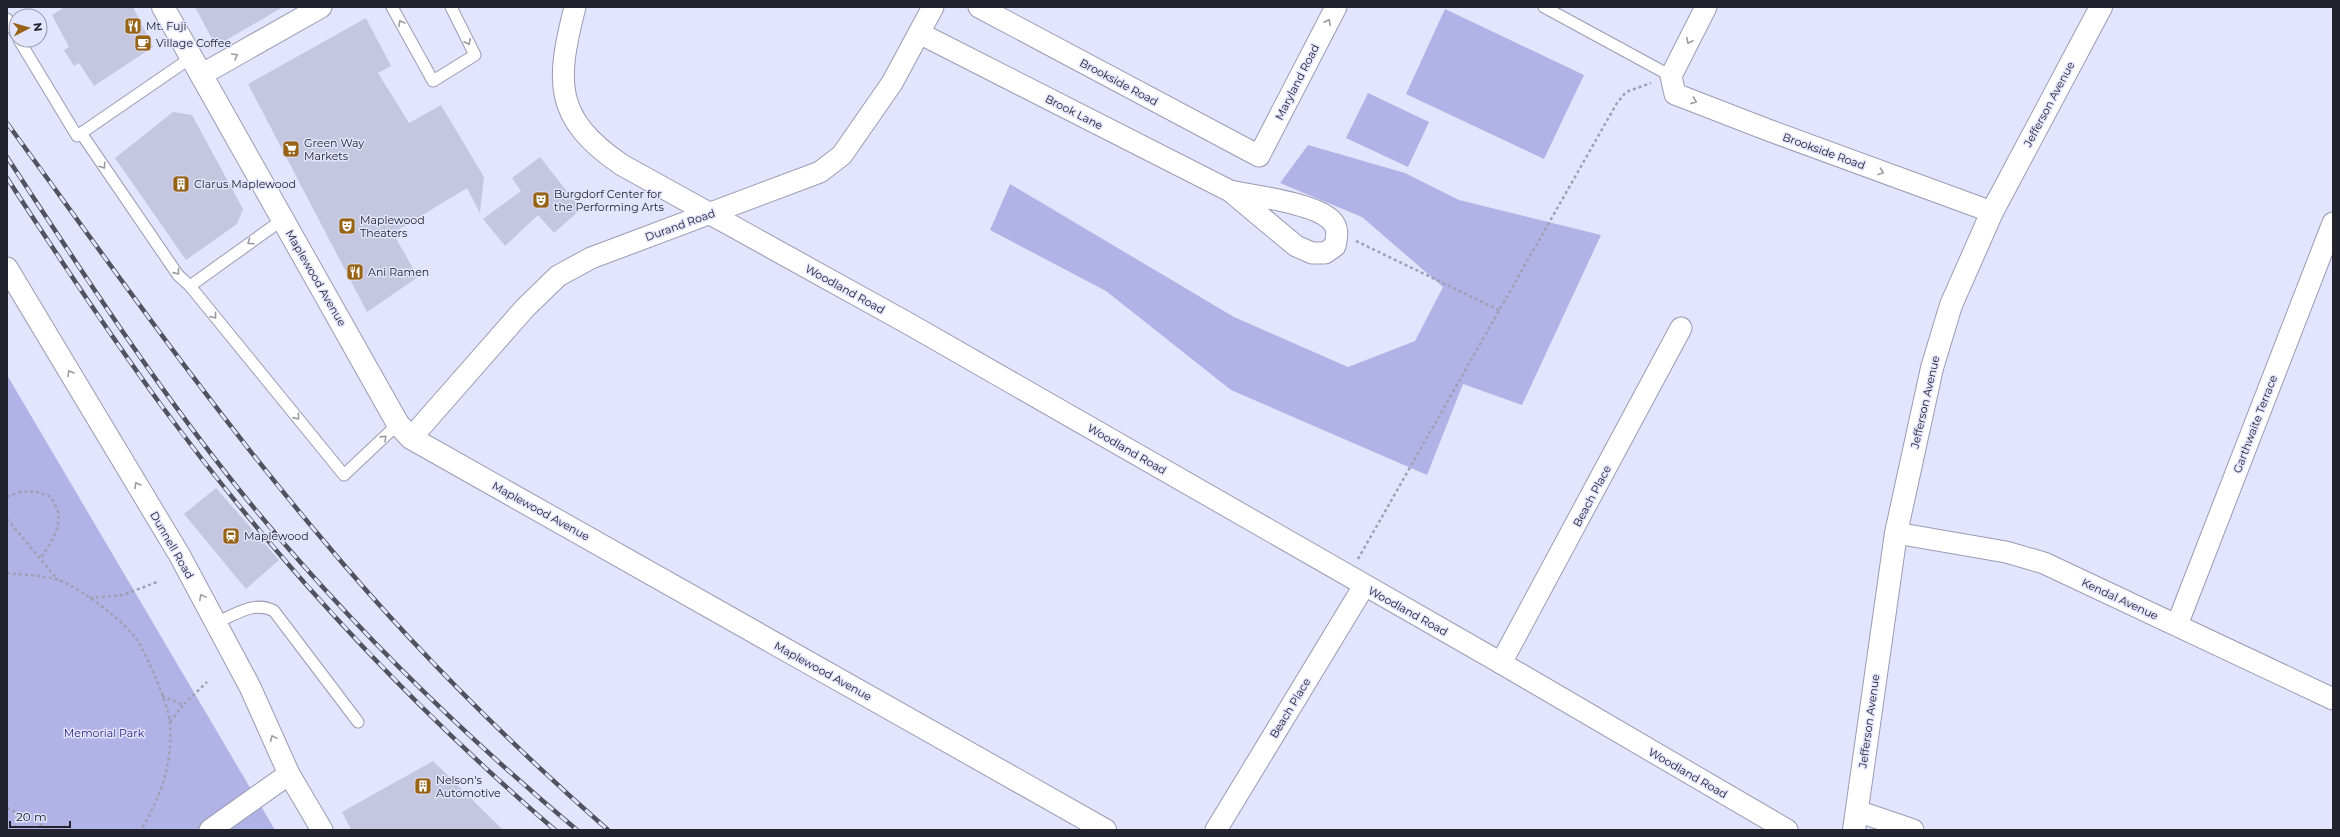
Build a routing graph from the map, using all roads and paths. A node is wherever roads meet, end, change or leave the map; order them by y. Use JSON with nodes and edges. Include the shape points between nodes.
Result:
{"nodes":[{"id":1,"x":163,"y":7,"type":"edge"},
{"id":2,"x":321,"y":7,"type":"edge"},
{"id":3,"x":392,"y":7,"type":"edge"},
{"id":4,"x":451,"y":7,"type":"edge"},
{"id":5,"x":575,"y":7,"type":"edge"},
{"id":6,"x":933,"y":7,"type":"edge"},
{"id":7,"x":979,"y":7,"type":"edge"},
{"id":8,"x":1336,"y":7,"type":"edge"},
{"id":9,"x":1544,"y":7,"type":"edge"},
{"id":10,"x":1706,"y":7,"type":"edge"},
{"id":11,"x":2101,"y":7,"type":"edge"},
{"id":12,"x":919,"y":33,"type":"junction"},
{"id":13,"x":24,"y":48,"type":"edge"},
{"id":14,"x":197,"y":66,"type":"junction"},
{"id":15,"x":1671,"y":76,"type":"junction"},
{"id":16,"x":81,"y":133,"type":"junction"},
{"id":17,"x":1259,"y":156,"type":"joint"},
{"id":18,"x":1230,"y":191,"type":"junction"},
{"id":19,"x":1992,"y":212,"type":"junction"},
{"id":20,"x":710,"y":214,"type":"junction"},
{"id":21,"x":282,"y":220,"type":"junction"},
{"id":22,"x":2333,"y":222,"type":"edge"},
{"id":23,"x":1338,"y":232,"type":"junction"},
{"id":24,"x":7,"y":268,"type":"edge"},
{"id":25,"x":190,"y":286,"type":"junction"},
{"id":26,"x":1499,"y":310,"type":"junction"},
{"id":27,"x":1682,"y":328,"type":"dead end"},
{"id":28,"x":405,"y":431,"type":"junction"},
{"id":29,"x":7,"y":497,"type":"edge"},
{"id":30,"x":7,"y":519,"type":"edge"},
{"id":31,"x":1896,"y":533,"type":"junction"},
{"id":32,"x":40,"y":558,"type":"junction"},
{"id":33,"x":1356,"y":563,"type":"dead end"},
{"id":34,"x":7,"y":573,"type":"edge"},
{"id":35,"x":58,"y":580,"type":"junction"},
{"id":36,"x":157,"y":582,"type":"dead end"},
{"id":37,"x":1364,"y":586,"type":"junction"},
{"id":38,"x":90,"y":598,"type":"junction"},
{"id":39,"x":216,"y":623,"type":"junction"},
{"id":40,"x":2177,"y":626,"type":"junction"},
{"id":41,"x":1501,"y":663,"type":"junction"},
{"id":42,"x":208,"y":682,"type":"dead end"},
{"id":43,"x":162,"y":696,"type":"junction"},
{"id":44,"x":2333,"y":699,"type":"edge"},
{"id":45,"x":183,"y":705,"type":"junction"},
{"id":46,"x":170,"y":722,"type":"junction"},
{"id":47,"x":358,"y":722,"type":"dead end"},
{"id":48,"x":289,"y":774,"type":"junction"},
{"id":49,"x":7,"y":808,"type":"edge"},
{"id":50,"x":1855,"y":820,"type":"edge"},
{"id":51,"x":51,"y":830,"type":"edge"},
{"id":52,"x":141,"y":830,"type":"edge"},
{"id":53,"x":210,"y":830,"type":"edge"},
{"id":54,"x":322,"y":830,"type":"edge"},
{"id":55,"x":1104,"y":830,"type":"edge"},
{"id":56,"x":1216,"y":830,"type":"edge"},
{"id":57,"x":1787,"y":830,"type":"edge"},
{"id":58,"x":1913,"y":830,"type":"edge"}],
"edges":[{"from":1,"to":14,"type":"street","name":"Maplewood Avenue"},
{"from":14,"to":2,"type":"street","one_way":true},
{"from":4,"to":3,"type":"lane","one_way":true,"via":[[475,55],[433,81]]},
{"from":5,"to":20,"type":"street","name":"Woodland Road","via":[[564,48],[562,68],[563,85],[576,124],[601,150],[622,165]]},
{"from":6,"to":12,"type":"street","name":"Durand Road"},
{"from":7,"to":17,"type":"street","name":"Brookside Road"},
{"from":17,"to":8,"type":"street","name":"Maryland Road","one_way":true},
{"from":9,"to":15,"type":"lane"},
{"from":10,"to":15,"type":"street","one_way":true},
{"from":11,"to":19,"type":"street","name":"Jefferson Avenue"},
{"from":12,"to":18,"type":"street","name":"Brook Lane"},
{"from":12,"to":20,"type":"street","name":"Durand Road","via":[[892,83],[842,155],[820,172]]},
{"from":13,"to":16,"type":"lane","via":[[77,136]]},
{"from":14,"to":16,"type":"lane"},
{"from":14,"to":21,"type":"street","name":"Maplewood Avenue"},
{"from":15,"to":19,"type":"street","name":"Brookside Road","one_way":true,"via":[[1675,94]]},
{"from":15,"to":26,"type":"path","via":[[1626,92],[1617,103]]},
{"from":16,"to":25,"type":"lane","one_way":true,"via":[[178,275]]},
{"from":18,"to":23,"type":"street","name":"Brook Lane","via":[[1309,207],[1331,220]]},
{"from":18,"to":23,"type":"street","name":"Brook Lane","via":[[1296,246],[1312,253],[1325,253],[1335,246]]},
{"from":19,"to":31,"type":"street","name":"Jefferson Avenue","via":[[1951,305],[1932,368]]},
{"from":20,"to":28,"type":"street","name":"Durand Road","via":[[591,258],[558,276]]},
{"from":20,"to":37,"type":"street","name":"Woodland Road","via":[[911,325]]},
{"from":21,"to":25,"type":"lane","one_way":true},
{"from":21,"to":28,"type":"street","name":"Maplewood Avenue"},
{"from":22,"to":40,"type":"street","name":"Garthwaite Terrace"},
{"from":23,"to":26,"type":"path"},
{"from":39,"to":24,"type":"street","name":"Dunnell Road","one_way":true,"via":[[180,556]]},
{"from":25,"to":28,"type":"lane","one_way":true,"via":[[344,475]]},
{"from":26,"to":33,"type":"path"},
{"from":27,"to":41,"type":"street","name":"Beach Place"},
{"from":28,"to":55,"type":"street","name":"Maplewood Avenue"},
{"from":29,"to":32,"type":"path","via":[[20,491],[34,490],[51,497],[58,511],[57,529]]},
{"from":30,"to":32,"type":"path"},
{"from":31,"to":40,"type":"street","name":"Kendal Avenue","via":[[2006,552],[2044,563]]},
{"from":31,"to":50,"type":"street","name":"Jefferson Avenue"},
{"from":32,"to":35,"type":"path"},
{"from":34,"to":35,"type":"path"},
{"from":35,"to":38,"type":"path"},
{"from":36,"to":38,"type":"path","via":[[123,594]]},
{"from":37,"to":41,"type":"street","name":"Woodland Road"},
{"from":37,"to":56,"type":"street","name":"Beach Place"},
{"from":38,"to":43,"type":"path","via":[[112,615],[137,641]]},
{"from":39,"to":47,"type":"lane","via":[[254,607],[267,608],[274,612]]},
{"from":48,"to":39,"type":"street","name":"Dunnell Road","one_way":true,"via":[[250,687]]},
{"from":40,"to":44,"type":"street","name":"Kendal Avenue"},
{"from":41,"to":57,"type":"street","name":"Woodland Road"},
{"from":42,"to":45,"type":"path"},
{"from":43,"to":45,"type":"path"},
{"from":43,"to":46,"type":"path"},
{"from":45,"to":46,"type":"path"},
{"from":46,"to":52,"type":"path","via":[[165,780],[154,810]]},
{"from":48,"to":53,"type":"street"},
{"from":48,"to":54,"type":"street","name":"Dunnell Road"},
{"from":49,"to":51,"type":"path"},
{"from":50,"to":58,"type":"street"}]}
